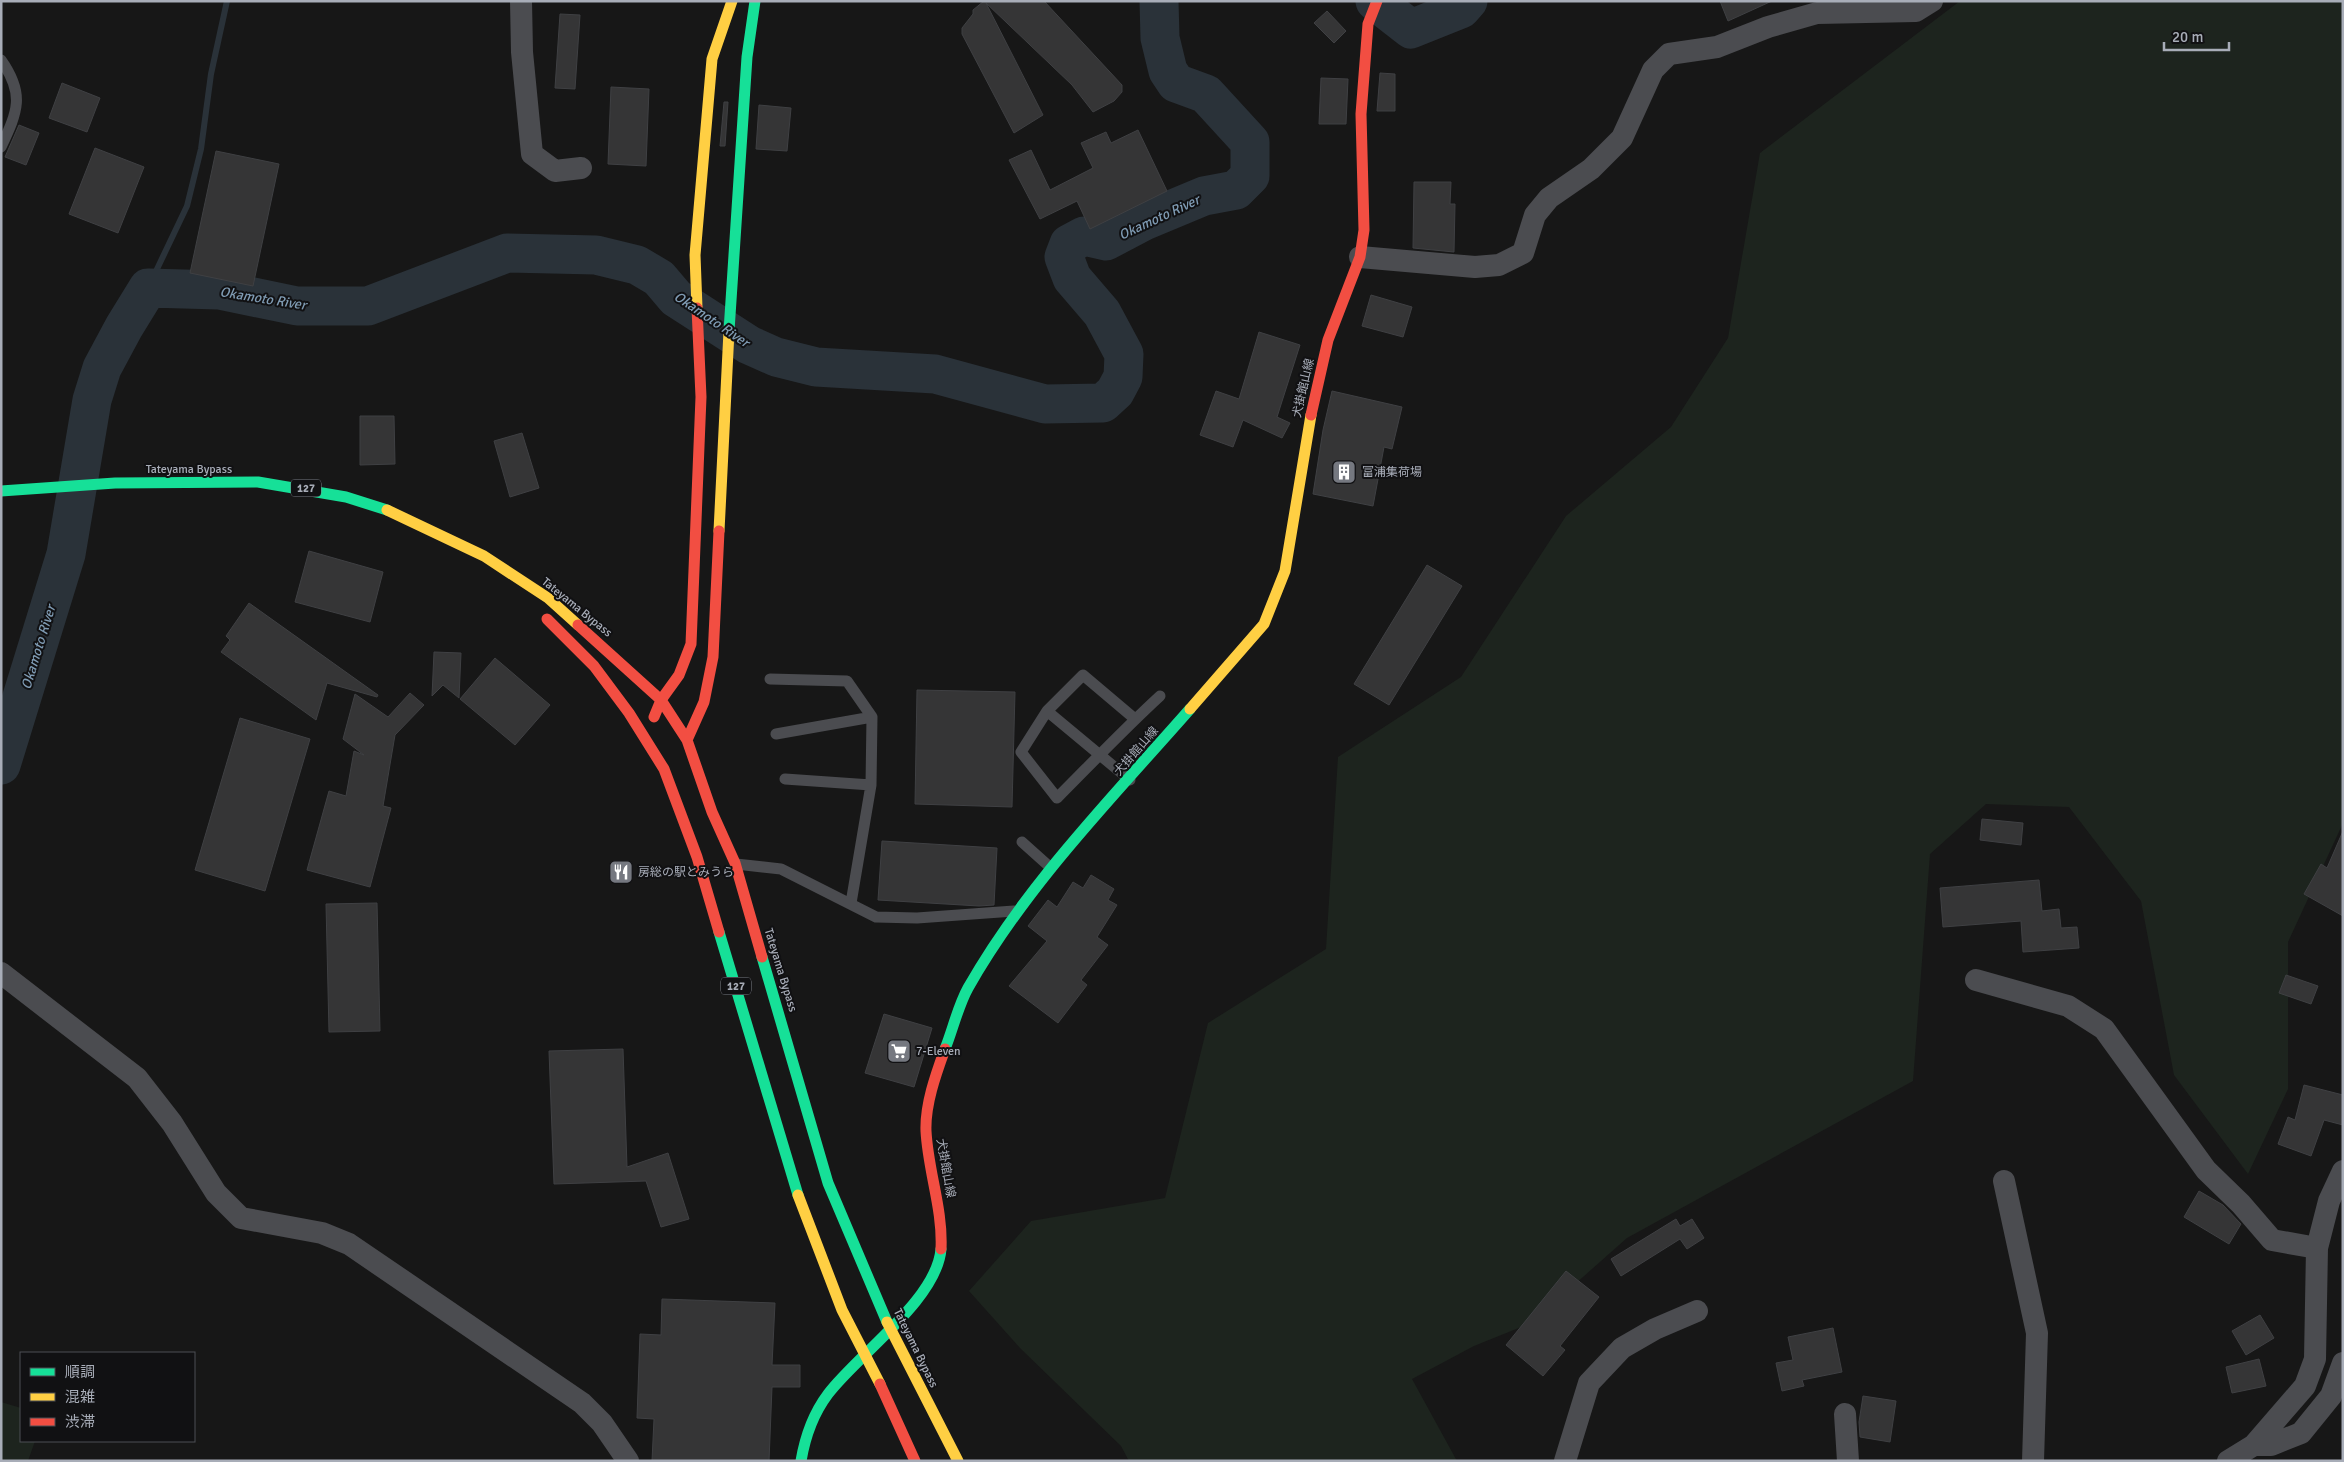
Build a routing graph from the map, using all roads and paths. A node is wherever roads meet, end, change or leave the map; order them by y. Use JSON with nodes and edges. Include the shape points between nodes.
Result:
{"nodes":[{"id":1,"x":522,"y":1,"type":"edge"},
{"id":2,"x":732,"y":1,"type":"edge"},
{"id":3,"x":755,"y":1,"type":"edge"},
{"id":4,"x":1377,"y":1,"type":"edge"},
{"id":5,"x":1932,"y":1,"type":"edge"},
{"id":6,"x":1,"y":60,"type":"edge"},
{"id":7,"x":1,"y":147,"type":"edge"},
{"id":8,"x":581,"y":168,"type":"dead end"},
{"id":9,"x":1360,"y":257,"type":"junction"},
{"id":10,"x":1,"y":491,"type":"edge"},
{"id":11,"x":484,"y":556,"type":"junction"},
{"id":12,"x":525,"y":597,"type":"dead end"},
{"id":13,"x":538,"y":610,"type":"dead end"},
{"id":14,"x":770,"y":679,"type":"dead end"},
{"id":15,"x":1160,"y":696,"type":"dead end"},
{"id":16,"x":661,"y":700,"type":"junction"},
{"id":17,"x":1047,"y":711,"type":"junction"},
{"id":18,"x":872,"y":717,"type":"junction"},
{"id":19,"x":1135,"y":719,"type":"junction"},
{"id":20,"x":776,"y":734,"type":"dead end"},
{"id":21,"x":646,"y":739,"type":"junction"},
{"id":22,"x":686,"y":740,"type":"junction"},
{"id":23,"x":1100,"y":754,"type":"junction"},
{"id":24,"x":785,"y":779,"type":"dead end"},
{"id":25,"x":1130,"y":780,"type":"junction"},
{"id":26,"x":871,"y":785,"type":"junction"},
{"id":27,"x":1022,"y":842,"type":"dead end"},
{"id":28,"x":735,"y":864,"type":"junction"},
{"id":29,"x":1051,"y":868,"type":"junction"},
{"id":30,"x":851,"y":903,"type":"junction"},
{"id":31,"x":1018,"y":911,"type":"junction"},
{"id":32,"x":1,"y":973,"type":"edge"},
{"id":33,"x":1976,"y":980,"type":"dead end"},
{"id":34,"x":2343,"y":1171,"type":"edge"},
{"id":35,"x":2004,"y":1181,"type":"dead end"},
{"id":36,"x":2317,"y":1248,"type":"junction"},
{"id":37,"x":1697,"y":1311,"type":"dead end"},
{"id":38,"x":891,"y":1330,"type":"junction"},
{"id":39,"x":865,"y":1353,"type":"junction"},
{"id":40,"x":2343,"y":1363,"type":"edge"},
{"id":41,"x":1845,"y":1414,"type":"dead end"},
{"id":42,"x":2254,"y":1445,"type":"junction"},
{"id":43,"x":628,"y":1461,"type":"edge"},
{"id":44,"x":801,"y":1461,"type":"edge"},
{"id":45,"x":915,"y":1461,"type":"edge"},
{"id":46,"x":958,"y":1461,"type":"edge"},
{"id":47,"x":1565,"y":1461,"type":"edge"},
{"id":48,"x":1848,"y":1461,"type":"edge"},
{"id":49,"x":2033,"y":1461,"type":"edge"},
{"id":50,"x":2228,"y":1461,"type":"edge"}],
"edges":[{"from":1,"to":8,"type":"street","via":[[522,52],[532,154],[555,171]]},
{"from":2,"to":16,"type":"main road","via":[[712,59],[696,255],[700,397],[691,644],[679,675]]},
{"from":3,"to":22,"type":"main road","via":[[747,57],[732,258],[713,656],[704,702]]},
{"from":4,"to":9,"type":"main road","name":"犬掛館山線","via":[[1368,24],[1361,114],[1364,230]]},
{"from":5,"to":9,"type":"street","via":[[1916,12],[1817,12],[1717,46],[1669,54],[1653,70],[1622,138],[1591,169],[1549,198],[1535,215],[1523,253],[1500,265],[1475,267]]},
{"from":6,"to":7,"type":"lane","via":[[14,78],[18,102]]},
{"from":9,"to":25,"type":"main road","name":"犬掛館山線","via":[[1328,340],[1308,427],[1285,571],[1264,624]]},
{"from":10,"to":11,"type":"main road","name":"Tateyama Bypass","number":"127","via":[[115,483],[258,482],[346,497],[387,510]]},
{"from":11,"to":12,"type":"main road","name":"Tateyama Bypass","number":"127"},
{"from":11,"to":16,"type":"main road","name":"Tateyama Bypass","number":"127","via":[[548,598]]},
{"from":13,"to":21,"type":"main road","number":"127","via":[[594,666]]},
{"from":14,"to":18,"type":"lane","via":[[847,681]]},
{"from":15,"to":19,"type":"lane"},
{"from":16,"to":21,"type":"main road"},
{"from":16,"to":22,"type":"main road","name":"Tateyama Bypass","number":"127"},
{"from":17,"to":19,"type":"lane","via":[[1083,675]]},
{"from":17,"to":23,"type":"lane"},
{"from":17,"to":23,"type":"lane","via":[[1021,752],[1057,798]]},
{"from":18,"to":20,"type":"lane"},
{"from":18,"to":26,"type":"lane"},
{"from":19,"to":23,"type":"lane"},
{"from":21,"to":22,"type":"main road"},
{"from":21,"to":39,"type":"main road","number":"127","via":[[664,769],[697,857],[796,1191],[842,1310]]},
{"from":22,"to":28,"type":"main road","name":"Tateyama Bypass","number":"127"},
{"from":23,"to":25,"type":"lane"},
{"from":24,"to":26,"type":"lane"},
{"from":25,"to":29,"type":"main road","name":"犬掛館山線"},
{"from":26,"to":30,"type":"lane"},
{"from":27,"to":29,"type":"lane"},
{"from":28,"to":30,"type":"lane","via":[[781,869]]},
{"from":28,"to":38,"type":"main road","name":"Tateyama Bypass","number":"127","via":[[828,1183]]},
{"from":29,"to":31,"type":"main road","name":"犬掛館山線"},
{"from":30,"to":31,"type":"lane","via":[[876,917],[917,918]]},
{"from":31,"to":38,"type":"main road","name":"犬掛館山線","via":[[967,990],[933,1083],[926,1129],[930,1171],[942,1228],[940,1258],[925,1288]]},
{"from":32,"to":43,"type":"street","via":[[137,1078],[172,1123],[216,1193],[241,1218],[322,1233],[348,1244],[582,1402],[602,1423]]},
{"from":33,"to":36,"type":"street","via":[[2068,1006],[2104,1029],[2206,1170],[2272,1240]]},
{"from":34,"to":36,"type":"street","via":[[2329,1201]]},
{"from":35,"to":49,"type":"street","via":[[2037,1334]]},
{"from":36,"to":42,"type":"street","via":[[2315,1359],[2305,1386]]},
{"from":37,"to":47,"type":"street","via":[[1654,1329],[1622,1348],[1589,1383]]},
{"from":38,"to":39,"type":"main road","name":"犬掛館山線"},
{"from":38,"to":46,"type":"main road","name":"Tateyama Bypass","number":"127"},
{"from":39,"to":44,"type":"main road","name":"犬掛館山線","via":[[817,1411],[805,1439]]},
{"from":39,"to":45,"type":"main road","number":"127"},
{"from":40,"to":42,"type":"street","via":[[2332,1396],[2301,1433],[2271,1444]]},
{"from":41,"to":48,"type":"street"},
{"from":42,"to":50,"type":"street"}]}
